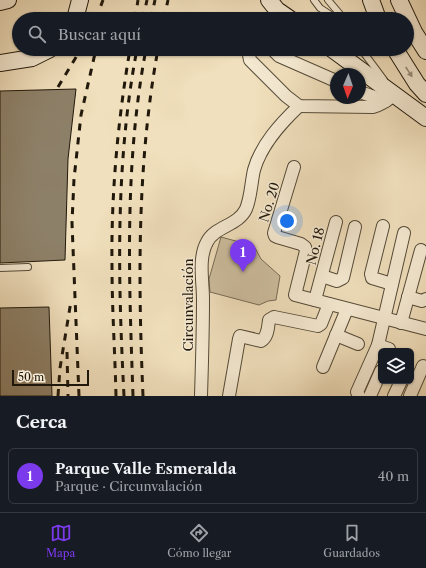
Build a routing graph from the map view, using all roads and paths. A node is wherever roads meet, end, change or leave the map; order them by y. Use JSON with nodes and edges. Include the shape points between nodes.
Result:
{"nodes":[{"id":1,"x":8,"y":0,"type":"edge"},
{"id":2,"x":80,"y":0,"type":"edge"},
{"id":3,"x":314,"y":0,"type":"edge"},
{"id":4,"x":328,"y":0,"type":"edge"},
{"id":5,"x":371,"y":0,"type":"edge"},
{"id":6,"x":399,"y":0,"type":"edge"},
{"id":7,"x":0,"y":2,"type":"edge"},
{"id":8,"x":77,"y":12,"type":"edge"},
{"id":9,"x":326,"y":12,"type":"edge"},
{"id":10,"x":338,"y":12,"type":"edge"},
{"id":11,"x":375,"y":12,"type":"edge"},
{"id":12,"x":405,"y":12,"type":"edge"},
{"id":13,"x":414,"y":32,"type":"edge"},
{"id":14,"x":426,"y":51,"type":"edge"},
{"id":15,"x":36,"y":56,"type":"edge"},
{"id":16,"x":249,"y":56,"type":"edge"},
{"id":17,"x":279,"y":56,"type":"edge"},
{"id":18,"x":340,"y":56,"type":"edge"},
{"id":19,"x":366,"y":56,"type":"edge"},
{"id":20,"x":399,"y":56,"type":"edge"},
{"id":21,"x":0,"y":63,"type":"edge"},
{"id":22,"x":330,"y":78,"type":"edge"},
{"id":23,"x":366,"y":93,"type":"edge"},
{"id":24,"x":426,"y":94,"type":"edge"},
{"id":25,"x":390,"y":98,"type":"junction"},
{"id":26,"x":299,"y":106,"type":"junction"},
{"id":27,"x":426,"y":118,"type":"edge"},
{"id":28,"x":294,"y":167,"type":"dead end"},
{"id":29,"x":336,"y":222,"type":"dead end"},
{"id":30,"x":382,"y":226,"type":"dead end"},
{"id":31,"x":355,"y":227,"type":"dead end"},
{"id":32,"x":404,"y":233,"type":"dead end"},
{"id":33,"x":421,"y":250,"type":"dead end"},
{"id":34,"x":28,"y":267,"type":"dead end"},
{"id":35,"x":0,"y":268,"type":"edge"},
{"id":36,"x":322,"y":276,"type":"junction"},
{"id":37,"x":392,"y":284,"type":"junction"},
{"id":38,"x":408,"y":298,"type":"junction"},
{"id":39,"x":426,"y":299,"type":"edge"},
{"id":40,"x":315,"y":300,"type":"junction"},
{"id":41,"x":329,"y":304,"type":"junction"},
{"id":42,"x":348,"y":308,"type":"junction"},
{"id":43,"x":384,"y":318,"type":"junction"},
{"id":44,"x":401,"y":323,"type":"junction"},
{"id":45,"x":426,"y":329,"type":"edge"},
{"id":46,"x":336,"y":335,"type":"junction"},
{"id":47,"x":358,"y":344,"type":"dead end"},
{"id":48,"x":378,"y":345,"type":"junction"},
{"id":49,"x":386,"y":348,"type":"edge"},
{"id":50,"x":420,"y":365,"type":"edge"},
{"id":51,"x":323,"y":367,"type":"dead end"},
{"id":52,"x":378,"y":378,"type":"edge"},
{"id":53,"x":400,"y":384,"type":"edge"},
{"id":54,"x":201,"y":396,"type":"edge"},
{"id":55,"x":229,"y":396,"type":"edge"},
{"id":56,"x":359,"y":396,"type":"edge"},
{"id":57,"x":370,"y":396,"type":"edge"},
{"id":58,"x":394,"y":396,"type":"edge"},
{"id":59,"x":410,"y":396,"type":"edge"}],
"edges":[{"from":1,"to":7,"type":"main road"},
{"from":2,"to":8,"type":"main road"},
{"from":3,"to":9,"type":"lane"},
{"from":4,"to":10,"type":"lane"},
{"from":5,"to":11,"type":"main road"},
{"from":6,"to":12,"type":"main road"},
{"from":13,"to":14,"type":"main road"},
{"from":15,"to":21,"type":"main road"},
{"from":16,"to":26,"type":"street","via":[[250,60]]},
{"from":17,"to":22,"type":"street"},
{"from":18,"to":25,"type":"main road"},
{"from":19,"to":25,"type":"lane"},
{"from":20,"to":24,"type":"main road","one_way":true},
{"from":23,"to":25,"type":"street"},
{"from":25,"to":26,"type":"street","via":[[377,106]]},
{"from":25,"to":27,"type":"main road"},
{"from":26,"to":54,"type":"street","name":"Circunvalación","via":[[279,125],[265,147],[254,169],[246,208],[241,216],[207,240],[203,252]]},
{"from":28,"to":40,"type":"street","name":"No. 20","via":[[274,233],[277,237],[305,247],[295,295]]},
{"from":29,"to":36,"type":"street","name":"No. 18"},
{"from":30,"to":37,"type":"street","via":[[371,274],[375,280]]},
{"from":31,"to":36,"type":"street","name":"No. 18","via":[[343,278],[337,281]]},
{"from":32,"to":37,"type":"street"},
{"from":33,"to":38,"type":"street"},
{"from":34,"to":35,"type":"lane"},
{"from":36,"to":40,"type":"street","name":"No. 18"},
{"from":37,"to":43,"type":"street"},
{"from":38,"to":39,"type":"street","via":[[422,301]]},
{"from":38,"to":44,"type":"street"},
{"from":40,"to":41,"type":"street"},
{"from":41,"to":42,"type":"street"},
{"from":41,"to":55,"type":"street","via":[[318,326],[274,317],[269,320],[264,340],[240,336]]},
{"from":42,"to":43,"type":"street"},
{"from":42,"to":46,"type":"street"},
{"from":43,"to":44,"type":"street"},
{"from":43,"to":48,"type":"street"},
{"from":44,"to":45,"type":"street"},
{"from":46,"to":47,"type":"street"},
{"from":46,"to":51,"type":"street"},
{"from":48,"to":49,"type":"street"},
{"from":48,"to":56,"type":"street","via":[[357,392]]},
{"from":50,"to":59,"type":"street"},
{"from":52,"to":57,"type":"street"},
{"from":53,"to":58,"type":"street"}]}
